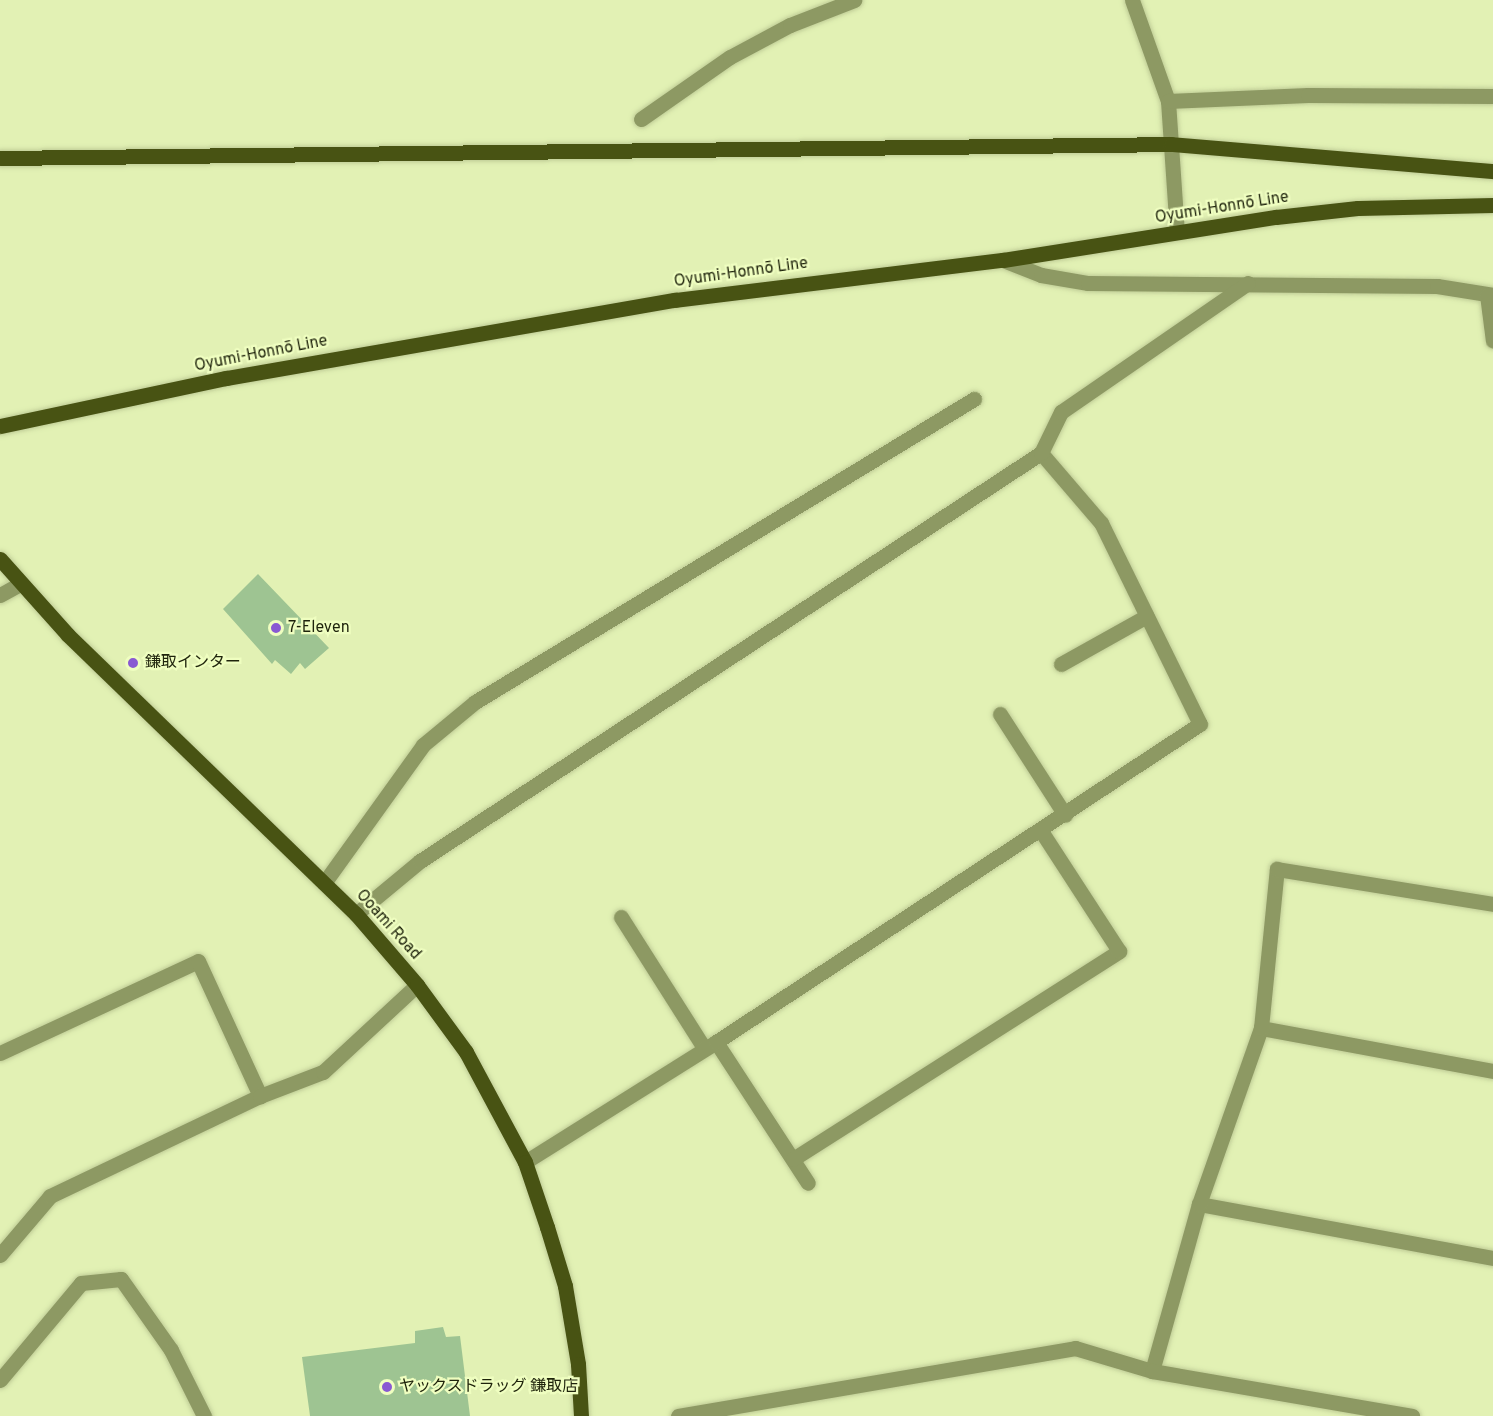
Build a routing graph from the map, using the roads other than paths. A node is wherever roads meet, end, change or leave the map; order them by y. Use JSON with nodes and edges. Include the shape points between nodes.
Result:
{"nodes":[{"id":1,"x":854,"y":0,"type":"edge"},
{"id":2,"x":1132,"y":0,"type":"edge"},
{"id":3,"x":1493,"y":96,"type":"edge"},
{"id":4,"x":1168,"y":100,"type":"junction"},
{"id":5,"x":641,"y":119,"type":"dead end"},
{"id":6,"x":1171,"y":144,"type":"junction"},
{"id":7,"x":0,"y":158,"type":"edge"},
{"id":8,"x":1493,"y":171,"type":"edge"},
{"id":9,"x":1493,"y":205,"type":"edge"},
{"id":10,"x":1177,"y":232,"type":"junction"},
{"id":11,"x":1003,"y":260,"type":"junction"},
{"id":12,"x":1248,"y":283,"type":"junction"},
{"id":13,"x":1490,"y":295,"type":"edge"},
{"id":14,"x":1493,"y":341,"type":"edge"},
{"id":15,"x":974,"y":399,"type":"dead end"},
{"id":16,"x":0,"y":426,"type":"edge"},
{"id":17,"x":1041,"y":453,"type":"junction"},
{"id":18,"x":0,"y":559,"type":"edge"},
{"id":19,"x":20,"y":584,"type":"junction"},
{"id":20,"x":0,"y":595,"type":"edge"},
{"id":21,"x":1147,"y":616,"type":"junction"},
{"id":22,"x":1061,"y":664,"type":"dead end"},
{"id":23,"x":1000,"y":714,"type":"dead end"},
{"id":24,"x":1065,"y":815,"type":"junction"},
{"id":25,"x":1041,"y":831,"type":"junction"},
{"id":26,"x":324,"y":883,"type":"junction"},
{"id":27,"x":1493,"y":904,"type":"edge"},
{"id":28,"x":356,"y":914,"type":"junction"},
{"id":29,"x":621,"y":917,"type":"dead end"},
{"id":30,"x":417,"y":985,"type":"junction"},
{"id":31,"x":1261,"y":1028,"type":"junction"},
{"id":32,"x":710,"y":1045,"type":"junction"},
{"id":33,"x":0,"y":1053,"type":"edge"},
{"id":34,"x":1493,"y":1071,"type":"edge"},
{"id":35,"x":260,"y":1096,"type":"junction"},
{"id":36,"x":793,"y":1159,"type":"junction"},
{"id":37,"x":525,"y":1162,"type":"junction"},
{"id":38,"x":808,"y":1183,"type":"dead end"},
{"id":39,"x":1199,"y":1204,"type":"junction"},
{"id":40,"x":0,"y":1255,"type":"edge"},
{"id":41,"x":1493,"y":1258,"type":"edge"},
{"id":42,"x":1152,"y":1371,"type":"junction"},
{"id":43,"x":0,"y":1380,"type":"edge"},
{"id":44,"x":204,"y":1416,"type":"edge"},
{"id":45,"x":581,"y":1416,"type":"edge"},
{"id":46,"x":678,"y":1416,"type":"edge"},
{"id":47,"x":1412,"y":1416,"type":"edge"}],
"edges":[{"from":1,"to":5,"type":"street","via":[[790,25],[730,57]]},
{"from":2,"to":4,"type":"street"},
{"from":3,"to":4,"type":"street","via":[[1308,95]]},
{"from":4,"to":6,"type":"street"},
{"from":6,"to":7,"type":"main road"},
{"from":6,"to":8,"type":"main road"},
{"from":6,"to":10,"type":"street"},
{"from":9,"to":10,"type":"main road","name":"Oyumi-Honnō Line","via":[[1358,208]]},
{"from":10,"to":11,"type":"main road","name":"Oyumi-Honnō Line"},
{"from":11,"to":12,"type":"street","via":[[1041,275],[1088,283]]},
{"from":11,"to":16,"type":"main road","name":"Oyumi-Honnō Line","via":[[687,298],[506,327],[226,378]]},
{"from":12,"to":13,"type":"street","via":[[1437,286]]},
{"from":12,"to":17,"type":"street","via":[[1061,412]]},
{"from":13,"to":14,"type":"street"},
{"from":15,"to":26,"type":"street","via":[[475,702],[423,745]]},
{"from":17,"to":21,"type":"street","via":[[1101,523]]},
{"from":17,"to":28,"type":"street","via":[[420,861]]},
{"from":18,"to":19,"type":"main road","name":"Ooami Road"},
{"from":19,"to":20,"type":"street"},
{"from":19,"to":26,"type":"main road","name":"Ooami Road"},
{"from":21,"to":22,"type":"street"},
{"from":21,"to":24,"type":"street","via":[[1200,724]]},
{"from":23,"to":24,"type":"street"},
{"from":24,"to":25,"type":"street"},
{"from":25,"to":32,"type":"street"},
{"from":25,"to":36,"type":"street","via":[[1119,951]]},
{"from":26,"to":28,"type":"main road","name":"Ooami Road"},
{"from":27,"to":31,"type":"street","via":[[1277,869]]},
{"from":28,"to":30,"type":"main road","name":"Ooami Road"},
{"from":29,"to":32,"type":"street"},
{"from":30,"to":35,"type":"street","via":[[323,1072]]},
{"from":30,"to":37,"type":"main road","name":"Ooami Road","via":[[466,1052]]},
{"from":31,"to":34,"type":"street"},
{"from":31,"to":39,"type":"street"},
{"from":32,"to":36,"type":"street"},
{"from":32,"to":37,"type":"street"},
{"from":33,"to":35,"type":"street","via":[[198,961]]},
{"from":35,"to":40,"type":"street","via":[[50,1196]]},
{"from":36,"to":38,"type":"street"},
{"from":37,"to":45,"type":"main road","name":"Ooami Road","via":[[565,1286],[578,1364]]},
{"from":39,"to":41,"type":"street"},
{"from":39,"to":42,"type":"street"},
{"from":42,"to":46,"type":"street","via":[[1075,1348]]},
{"from":42,"to":47,"type":"street"},
{"from":43,"to":44,"type":"street","via":[[81,1283],[121,1279],[171,1350]]}]}
